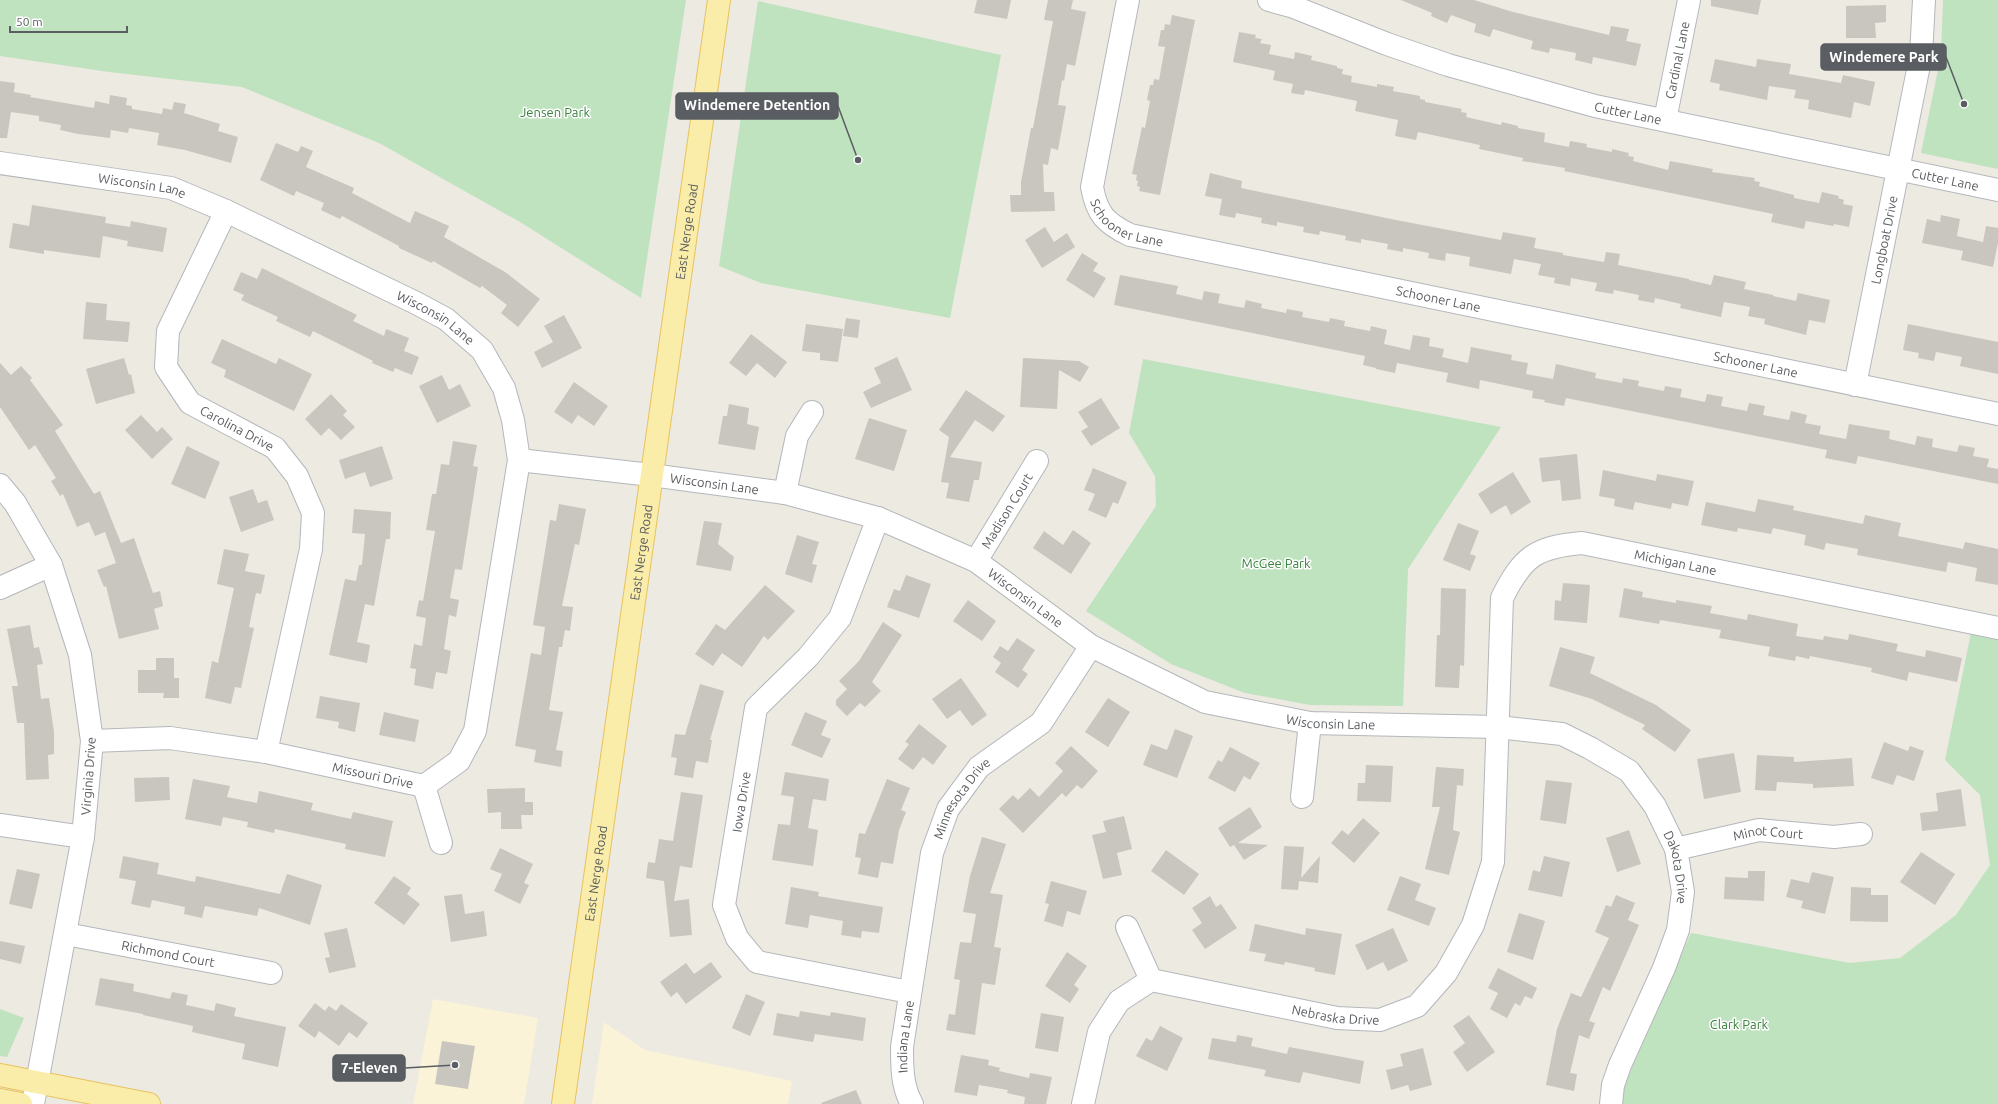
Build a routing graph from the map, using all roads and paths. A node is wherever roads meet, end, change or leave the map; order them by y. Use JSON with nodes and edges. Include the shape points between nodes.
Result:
{"nodes":[{"id":1,"x":719,"y":0,"type":"edge"},
{"id":2,"x":1128,"y":0,"type":"edge"},
{"id":3,"x":1269,"y":0,"type":"edge"},
{"id":4,"x":1689,"y":0,"type":"edge"},
{"id":5,"x":1924,"y":0,"type":"edge"},
{"id":6,"x":1665,"y":120,"type":"junction"},
{"id":7,"x":0,"y":163,"type":"edge"},
{"id":8,"x":1899,"y":170,"type":"junction"},
{"id":9,"x":1998,"y":190,"type":"edge"},
{"id":10,"x":226,"y":211,"type":"junction"},
{"id":11,"x":1855,"y":385,"type":"junction"},
{"id":12,"x":812,"y":412,"type":"dead end"},
{"id":13,"x":1998,"y":414,"type":"edge"},
{"id":14,"x":519,"y":460,"type":"junction"},
{"id":15,"x":1037,"y":461,"type":"dead end"},
{"id":16,"x":651,"y":475,"type":"junction"},
{"id":17,"x":0,"y":485,"type":"edge"},
{"id":18,"x":785,"y":493,"type":"junction"},
{"id":19,"x":878,"y":518,"type":"junction"},
{"id":20,"x":976,"y":561,"type":"junction"},
{"id":21,"x":51,"y":565,"type":"junction"},
{"id":22,"x":0,"y":588,"type":"edge"},
{"id":23,"x":1998,"y":628,"type":"edge"},
{"id":24,"x":1091,"y":646,"type":"junction"},
{"id":25,"x":1310,"y":722,"type":"junction"},
{"id":26,"x":1498,"y":727,"type":"junction"},
{"id":27,"x":92,"y":741,"type":"junction"},
{"id":28,"x":266,"y":752,"type":"junction"},
{"id":29,"x":424,"y":786,"type":"junction"},
{"id":30,"x":1302,"y":797,"type":"dead end"},
{"id":31,"x":0,"y":825,"type":"edge"},
{"id":32,"x":1861,"y":834,"type":"dead end"},
{"id":33,"x":83,"y":837,"type":"junction"},
{"id":34,"x":441,"y":843,"type":"dead end"},
{"id":35,"x":1676,"y":849,"type":"junction"},
{"id":36,"x":1127,"y":927,"type":"dead end"},
{"id":37,"x":66,"y":934,"type":"junction"},
{"id":38,"x":271,"y":973,"type":"dead end"},
{"id":39,"x":1151,"y":980,"type":"junction"},
{"id":40,"x":909,"y":992,"type":"junction"},
{"id":41,"x":0,"y":1075,"type":"edge"},
{"id":42,"x":36,"y":1083,"type":"junction"},
{"id":43,"x":0,"y":1100,"type":"edge"},
{"id":44,"x":21,"y":1104,"type":"edge"},
{"id":45,"x":32,"y":1104,"type":"edge"},
{"id":46,"x":149,"y":1104,"type":"edge"},
{"id":47,"x":563,"y":1104,"type":"edge"},
{"id":48,"x":912,"y":1104,"type":"edge"},
{"id":49,"x":1083,"y":1104,"type":"edge"},
{"id":50,"x":1611,"y":1104,"type":"edge"}],
"edges":[{"from":1,"to":16,"type":"main road","name":"East Nerge Road"},
{"from":2,"to":11,"type":"street","name":"Schooner Lane","via":[[1092,187],[1095,204],[1114,227],[1130,235]]},
{"from":3,"to":6,"type":"street","name":"Cutter Lane","via":[[1448,65],[1595,106]]},
{"from":4,"to":6,"type":"street","name":"Cardinal Lane"},
{"from":5,"to":8,"type":"street","name":"Longboat Drive","via":[[1921,55]]},
{"from":6,"to":8,"type":"street","name":"Cutter Lane"},
{"from":7,"to":10,"type":"street","name":"Wisconsin Lane","via":[[171,188]]},
{"from":8,"to":9,"type":"street","name":"Cutter Lane"},
{"from":8,"to":11,"type":"street","name":"Longboat Drive"},
{"from":10,"to":14,"type":"street","name":"Wisconsin Lane","via":[[446,319],[482,350],[504,388],[513,420]]},
{"from":10,"to":28,"type":"street","name":"Carolina Drive","via":[[168,332],[166,367],[190,403],[275,448],[297,476],[313,513],[311,549]]},
{"from":11,"to":13,"type":"street","name":"Schooner Lane"},
{"from":12,"to":18,"type":"street","via":[[797,436]]},
{"from":14,"to":16,"type":"street","name":"Wisconsin Lane"},
{"from":14,"to":29,"type":"street","name":"Missouri Drive","via":[[475,731],[459,761]]},
{"from":15,"to":20,"type":"street","name":"Madison Court"},
{"from":16,"to":18,"type":"street","name":"Wisconsin Lane"},
{"from":16,"to":47,"type":"main road","name":"East Nerge Road"},
{"from":17,"to":21,"type":"street","name":"Virginia Drive","via":[[15,503]]},
{"from":18,"to":19,"type":"street","name":"Wisconsin Lane"},
{"from":19,"to":20,"type":"street","name":"Wisconsin Lane"},
{"from":19,"to":40,"type":"street","name":"Iowa Drive","via":[[840,618],[808,657],[756,708],[724,905],[737,938],[757,962]]},
{"from":20,"to":24,"type":"street","name":"Wisconsin Lane"},
{"from":21,"to":22,"type":"street"},
{"from":21,"to":27,"type":"street","name":"Virginia Drive","via":[[80,655]]},
{"from":23,"to":26,"type":"street","name":"Michigan Lane","via":[[1582,543],[1559,545],[1535,553],[1514,574],[1502,598]]},
{"from":24,"to":25,"type":"street","name":"Wisconsin Lane","via":[[1205,702]]},
{"from":24,"to":40,"type":"street","name":"Minnesota Drive","via":[[1041,722],[979,767],[948,809],[932,853]]},
{"from":25,"to":26,"type":"street","name":"Wisconsin Lane"},
{"from":25,"to":30,"type":"street"},
{"from":26,"to":35,"type":"street","name":"Dakota Drive","via":[[1562,734],[1629,771],[1655,806]]},
{"from":26,"to":39,"type":"street","name":"Nebraska Drive","via":[[1493,862],[1473,925],[1446,973],[1417,1006],[1380,1020],[1337,1018]]},
{"from":27,"to":28,"type":"street","name":"Missouri Drive","via":[[170,738]]},
{"from":27,"to":33,"type":"street","name":"Virginia Drive"},
{"from":28,"to":29,"type":"street","name":"Missouri Drive"},
{"from":29,"to":34,"type":"street"},
{"from":31,"to":33,"type":"street"},
{"from":32,"to":35,"type":"street","name":"Minot Court","via":[[1834,837],[1759,830]]},
{"from":33,"to":37,"type":"street","name":"Virginia Drive"},
{"from":35,"to":50,"type":"street","name":"Dakota Drive","via":[[1683,892],[1678,930],[1664,968],[1620,1065],[1613,1085]]},
{"from":36,"to":39,"type":"street"},
{"from":37,"to":38,"type":"street","name":"Richmond Court"},
{"from":37,"to":42,"type":"street","name":"Virginia Drive"},
{"from":39,"to":49,"type":"street","via":[[1119,1001],[1099,1032]]},
{"from":40,"to":48,"type":"street","name":"Indiana Lane","via":[[902,1066],[907,1096]]},
{"from":41,"to":42,"type":"main road"},
{"from":42,"to":45,"type":"street","name":"Virginia Drive"},
{"from":42,"to":46,"type":"main road"},
{"from":43,"to":44,"type":"main road"}]}
